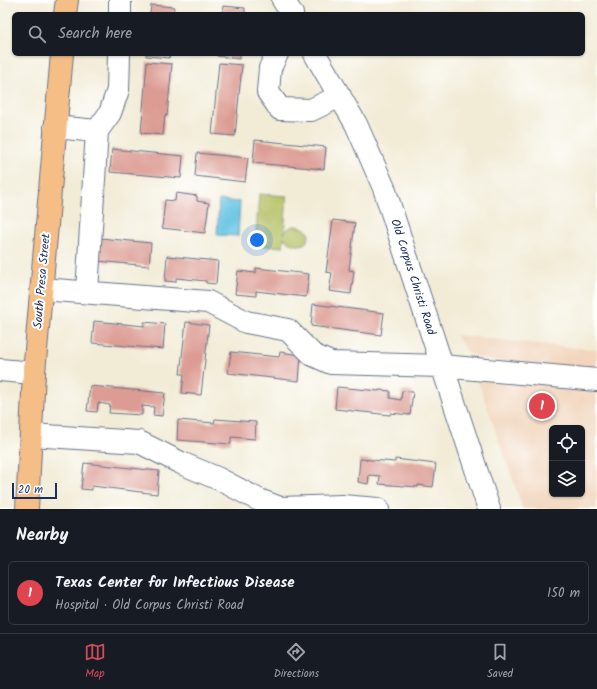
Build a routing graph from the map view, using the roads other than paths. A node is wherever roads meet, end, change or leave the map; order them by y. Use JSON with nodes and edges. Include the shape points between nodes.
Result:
{"nodes":[{"id":1,"x":67,"y":0,"type":"edge"},
{"id":2,"x":120,"y":0,"type":"edge"},
{"id":3,"x":283,"y":0,"type":"edge"},
{"id":4,"x":66,"y":12,"type":"edge"},
{"id":5,"x":120,"y":12,"type":"edge"},
{"id":6,"x":291,"y":12,"type":"edge"},
{"id":7,"x":62,"y":56,"type":"edge"},
{"id":8,"x":119,"y":56,"type":"edge"},
{"id":9,"x":277,"y":56,"type":"edge"},
{"id":10,"x":317,"y":56,"type":"edge"},
{"id":11,"x":340,"y":96,"type":"junction"},
{"id":12,"x":55,"y":127,"type":"junction"},
{"id":13,"x":98,"y":131,"type":"junction"},
{"id":14,"x":42,"y":289,"type":"junction"},
{"id":15,"x":87,"y":292,"type":"junction"},
{"id":16,"x":442,"y":366,"type":"junction"},
{"id":17,"x":0,"y":370,"type":"edge"},
{"id":18,"x":34,"y":373,"type":"junction"},
{"id":19,"x":597,"y":380,"type":"edge"},
{"id":20,"x":31,"y":435,"type":"junction"},
{"id":21,"x":483,"y":506,"type":"edge"},
{"id":22,"x":27,"y":509,"type":"edge"},
{"id":23,"x":378,"y":509,"type":"edge"}],
"edges":[{"from":1,"to":4,"type":"main road"},
{"from":2,"to":5,"type":"street"},
{"from":3,"to":6,"type":"street"},
{"from":7,"to":12,"type":"main road","name":"South Presa Street"},
{"from":8,"to":13,"type":"street","via":[[118,90],[110,112]]},
{"from":9,"to":11,"type":"street","via":[[270,68],[268,92],[280,109],[310,110]]},
{"from":10,"to":11,"type":"street","name":"Old Corpus Christi Road"},
{"from":11,"to":16,"type":"street","name":"Old Corpus Christi Road","via":[[356,124],[384,188]]},
{"from":12,"to":13,"type":"street"},
{"from":12,"to":14,"type":"main road","name":"South Presa Street"},
{"from":13,"to":15,"type":"street"},
{"from":14,"to":15,"type":"street"},
{"from":14,"to":18,"type":"main road","name":"South Presa Street"},
{"from":15,"to":16,"type":"street","via":[[208,302],[246,322],[288,330],[313,355],[331,363]]},
{"from":16,"to":19,"type":"street"},
{"from":16,"to":21,"type":"street","name":"Old Corpus Christi Road"},
{"from":17,"to":18,"type":"street"},
{"from":18,"to":20,"type":"main road","name":"South Presa Street"},
{"from":20,"to":22,"type":"main road","name":"South Presa Street"},
{"from":20,"to":23,"type":"street","via":[[139,442],[280,508],[342,506]]}]}
